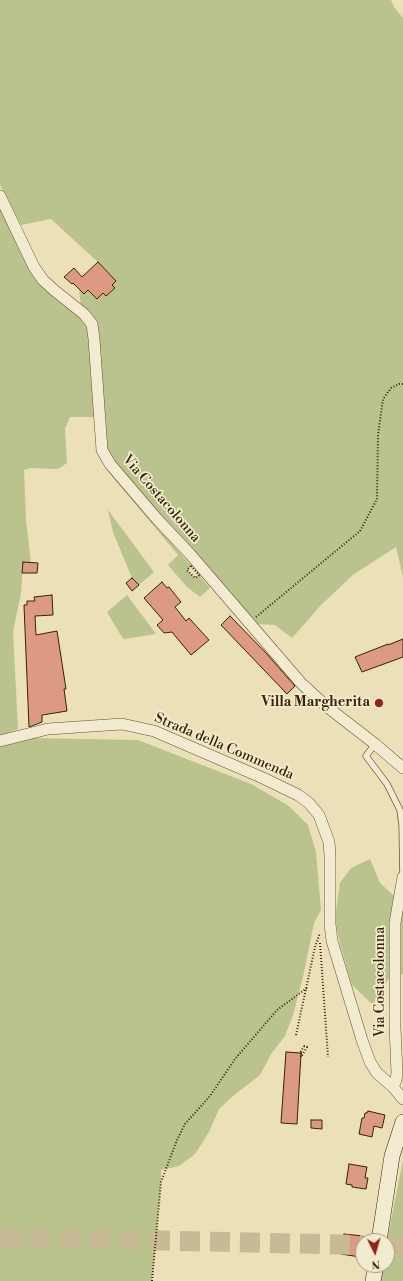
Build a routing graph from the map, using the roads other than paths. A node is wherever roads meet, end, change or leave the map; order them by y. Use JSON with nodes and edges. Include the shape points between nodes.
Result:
{"nodes":[{"id":1,"x":0,"y":196,"type":"edge"},
{"id":2,"x":0,"y":741,"type":"edge"},
{"id":3,"x":375,"y":744,"type":"junction"},
{"id":4,"x":403,"y":768,"type":"edge"},
{"id":5,"x":403,"y":878,"type":"edge"},
{"id":6,"x":393,"y":1087,"type":"junction"},
{"id":7,"x":403,"y":1099,"type":"edge"},
{"id":8,"x":403,"y":1122,"type":"edge"},
{"id":9,"x":380,"y":1233,"type":"edge"}],
"edges":[{"from":1,"to":3,"type":"street","name":"Via Costacolonna","via":[[43,280],[84,314],[92,324],[102,450],[110,464],[301,682],[326,706]]},
{"from":2,"to":6,"type":"street","name":"Strada della Commenda","via":[[48,729],[122,724],[154,731],[263,778],[309,803],[319,815],[329,842],[332,941],[370,1062],[377,1073]]},
{"from":3,"to":4,"type":"street","name":"Via Costacolonna"},
{"from":3,"to":5,"type":"lane","via":[[366,756],[387,784],[400,810]]},
{"from":5,"to":6,"type":"street","name":"Via Costacolonna","via":[[395,923],[397,1073]]},
{"from":6,"to":7,"type":"street","name":"Strada della Commenda"},
{"from":8,"to":9,"type":"main road","via":[[392,1156]]}]}
